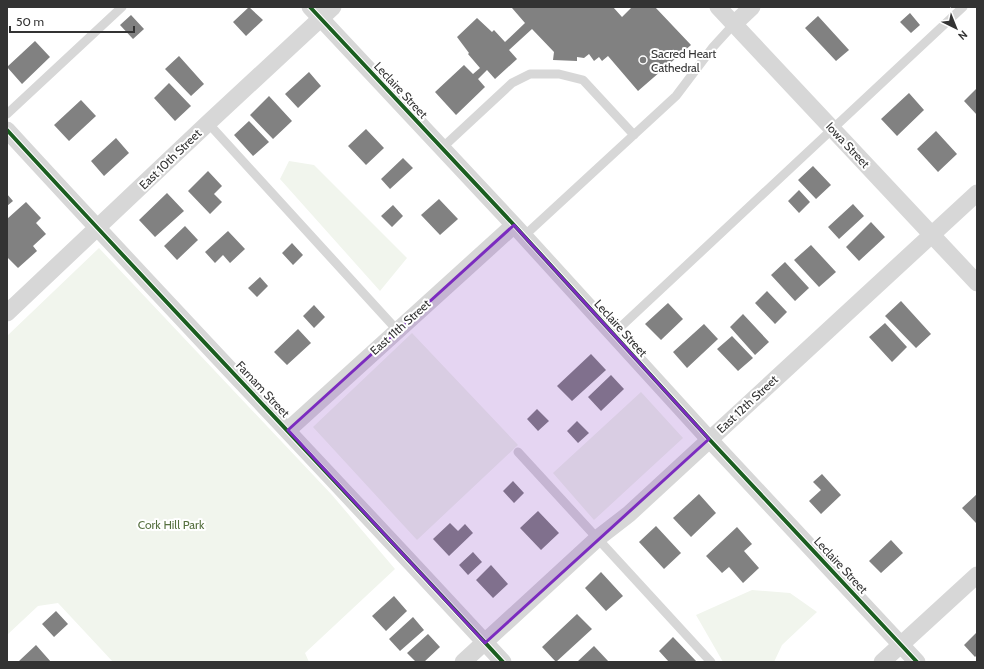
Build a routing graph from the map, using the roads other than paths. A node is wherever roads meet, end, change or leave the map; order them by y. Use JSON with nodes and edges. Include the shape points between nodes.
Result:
{"nodes":[{"id":1,"x":122,"y":7,"type":"edge"},
{"id":2,"x":333,"y":7,"type":"edge"},
{"id":3,"x":718,"y":7,"type":"edge"},
{"id":4,"x":752,"y":7,"type":"edge"},
{"id":5,"x":963,"y":7,"type":"edge"},
{"id":6,"x":315,"y":13,"type":"edge"},
{"id":7,"x":734,"y":24,"type":"junction"},
{"id":8,"x":7,"y":114,"type":"edge"},
{"id":9,"x":208,"y":123,"type":"junction"},
{"id":10,"x":832,"y":129,"type":"junction"},
{"id":11,"x":7,"y":130,"type":"edge"},
{"id":12,"x":634,"y":135,"type":"junction"},
{"id":13,"x":442,"y":148,"type":"junction"},
{"id":14,"x":977,"y":193,"type":"edge"},
{"id":15,"x":97,"y":228,"type":"junction"},
{"id":16,"x":519,"y":230,"type":"junction"},
{"id":17,"x":932,"y":235,"type":"junction"},
{"id":18,"x":977,"y":283,"type":"edge"},
{"id":19,"x":7,"y":313,"type":"edge"},
{"id":20,"x":397,"y":330,"type":"junction"},
{"id":21,"x":613,"y":334,"type":"junction"},
{"id":22,"x":288,"y":430,"type":"junction"},
{"id":23,"x":709,"y":439,"type":"junction"},
{"id":24,"x":518,"y":452,"type":"dead end"},
{"id":25,"x":598,"y":538,"type":"junction"},
{"id":26,"x":977,"y":576,"type":"edge"},
{"id":27,"x":485,"y":643,"type":"junction"},
{"id":28,"x":901,"y":645,"type":"junction"},
{"id":29,"x":463,"y":662,"type":"edge"},
{"id":30,"x":503,"y":662,"type":"edge"},
{"id":31,"x":711,"y":662,"type":"edge"},
{"id":32,"x":882,"y":662,"type":"edge"},
{"id":33,"x":917,"y":662,"type":"edge"}],
"edges":[{"from":1,"to":8,"type":"lane"},
{"from":2,"to":6,"type":"street","name":"East 10th Street"},
{"from":3,"to":7,"type":"street","name":"Iowa Street"},
{"from":4,"to":7,"type":"street"},
{"from":5,"to":10,"type":"lane"},
{"from":6,"to":9,"type":"street","name":"East 10th Street"},
{"from":6,"to":13,"type":"street","name":"Leclaire Street"},
{"from":7,"to":10,"type":"street","name":"Iowa Street"},
{"from":7,"to":12,"type":"lane","via":[[676,96]]},
{"from":9,"to":15,"type":"street","name":"East 10th Street"},
{"from":9,"to":20,"type":"lane"},
{"from":10,"to":17,"type":"street","name":"Iowa Street"},
{"from":10,"to":21,"type":"lane"},
{"from":11,"to":15,"type":"street","name":"Farnam Street"},
{"from":12,"to":13,"type":"lane","via":[[583,80],[559,74],[530,74],[512,83]]},
{"from":12,"to":16,"type":"lane"},
{"from":13,"to":16,"type":"street","name":"Leclaire Street"},
{"from":14,"to":17,"type":"street","name":"East 12th Street"},
{"from":15,"to":19,"type":"street","name":"East 10th Street"},
{"from":15,"to":22,"type":"street","name":"Farnam Street"},
{"from":16,"to":20,"type":"street","name":"East 11th Street"},
{"from":16,"to":21,"type":"street","name":"Leclaire Street"},
{"from":17,"to":18,"type":"street","name":"Iowa Street"},
{"from":17,"to":23,"type":"street","name":"East 12th Street"},
{"from":20,"to":22,"type":"street","name":"East 11th Street"},
{"from":21,"to":23,"type":"street","name":"Leclaire Street"},
{"from":22,"to":27,"type":"street","name":"Farnam Street"},
{"from":23,"to":25,"type":"street","name":"East 12th Street","via":[[629,514]]},
{"from":23,"to":28,"type":"street","name":"Leclaire Street"},
{"from":24,"to":25,"type":"lane"},
{"from":25,"to":27,"type":"street","name":"East 12th Street"},
{"from":25,"to":31,"type":"lane"},
{"from":26,"to":28,"type":"street"},
{"from":27,"to":29,"type":"street","name":"East 12th Street"},
{"from":27,"to":30,"type":"street","name":"Farnam Street"},
{"from":28,"to":32,"type":"street"},
{"from":28,"to":33,"type":"street","name":"Leclaire Street"}]}
